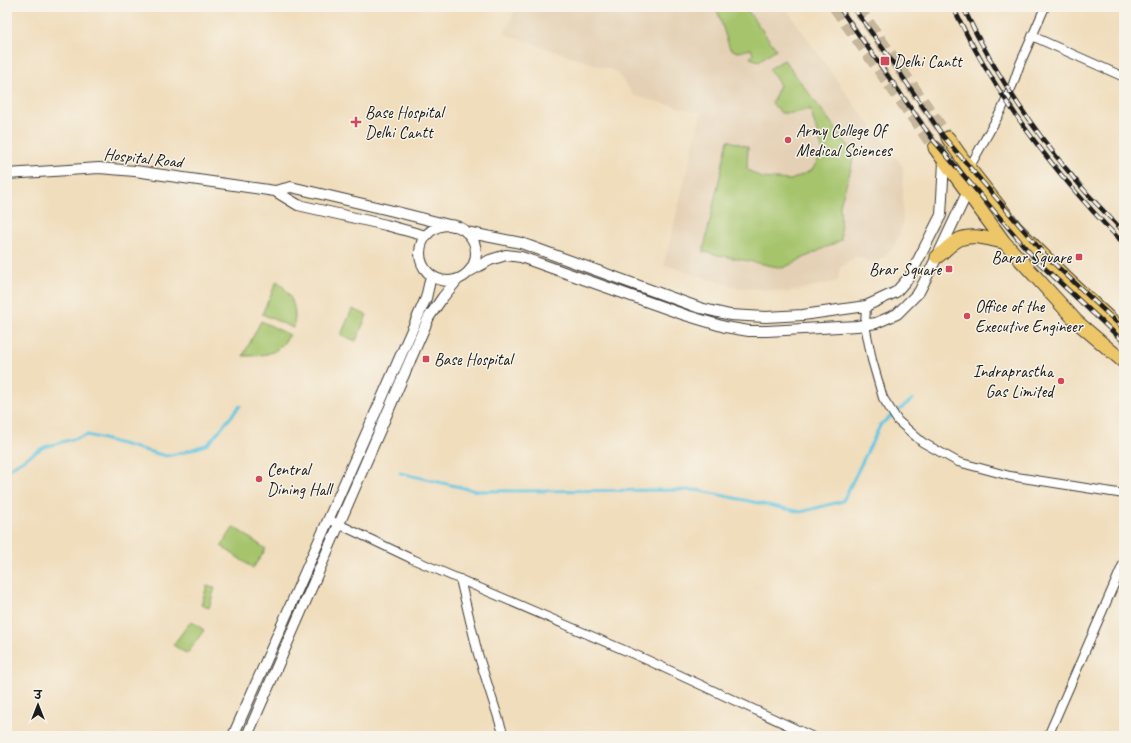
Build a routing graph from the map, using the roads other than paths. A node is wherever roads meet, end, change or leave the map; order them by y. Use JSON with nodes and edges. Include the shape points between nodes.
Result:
{"nodes":[{"id":1,"x":1045,"y":7,"type":"edge"},
{"id":2,"x":1032,"y":36,"type":"junction"},
{"id":3,"x":1124,"y":77,"type":"edge"},
{"id":4,"x":948,"y":138,"type":"tunnel mouth"},
{"id":5,"x":935,"y":148,"type":"tunnel mouth"},
{"id":6,"x":944,"y":162,"type":"junction"},
{"id":7,"x":969,"y":168,"type":"junction"},
{"id":8,"x":7,"y":174,"type":"edge"},
{"id":9,"x":275,"y":191,"type":"junction"},
{"id":10,"x":967,"y":193,"type":"junction"},
{"id":11,"x":453,"y":226,"type":"junction"},
{"id":12,"x":466,"y":232,"type":"junction"},
{"id":13,"x":426,"y":236,"type":"junction"},
{"id":14,"x":1004,"y":242,"type":"junction"},
{"id":15,"x":937,"y":257,"type":"junction"},
{"id":16,"x":470,"y":271,"type":"junction"},
{"id":17,"x":431,"y":276,"type":"junction"},
{"id":18,"x":458,"y":279,"type":"junction"},
{"id":19,"x":866,"y":306,"type":"junction"},
{"id":20,"x":865,"y":325,"type":"junction"},
{"id":21,"x":1124,"y":332,"type":"edge"},
{"id":22,"x":1124,"y":362,"type":"edge"},
{"id":23,"x":1124,"y":494,"type":"edge"},
{"id":24,"x":328,"y":519,"type":"junction"},
{"id":25,"x":339,"y":524,"type":"junction"},
{"id":26,"x":1124,"y":562,"type":"edge"},
{"id":27,"x":460,"y":580,"type":"junction"},
{"id":28,"x":233,"y":736,"type":"edge"},
{"id":29,"x":247,"y":736,"type":"edge"},
{"id":30,"x":504,"y":736,"type":"edge"},
{"id":31,"x":810,"y":736,"type":"edge"},
{"id":32,"x":1048,"y":736,"type":"edge"}],
"edges":[{"from":1,"to":2,"type":"street"},
{"from":2,"to":3,"type":"street"},
{"from":2,"to":7,"type":"street","via":[[1002,109]]},
{"from":4,"to":7,"type":"main road"},
{"from":5,"to":6,"type":"main road"},
{"from":6,"to":10,"type":"main road"},
{"from":6,"to":19,"type":"street","via":[[941,215],[910,276],[896,292]]},
{"from":7,"to":21,"type":"main road","via":[[1016,228]]},
{"from":8,"to":9,"type":"street","name":"Hospital Road","via":[[99,168]]},
{"from":9,"to":11,"type":"street","name":"Hospital Road","via":[[291,187]]},
{"from":9,"to":13,"type":"street","name":"Hospital Road","via":[[298,205]]},
{"from":10,"to":14,"type":"main road"},
{"from":10,"to":15,"type":"street"},
{"from":11,"to":12,"type":"street"},
{"from":11,"to":13,"type":"street","via":[[438,227]]},
{"from":12,"to":16,"type":"street","via":[[476,250],[476,258]]},
{"from":12,"to":19,"type":"street","via":[[521,244],[700,308],[730,315],[803,315]]},
{"from":13,"to":17,"type":"street","via":[[420,250],[421,258]]},
{"from":14,"to":15,"type":"main road","via":[[968,237],[961,239]]},
{"from":14,"to":22,"type":"main road","via":[[1077,322]]},
{"from":15,"to":20,"type":"street","via":[[919,292],[897,314]]},
{"from":16,"to":18,"type":"street"},
{"from":16,"to":20,"type":"street","via":[[506,255],[521,257],[685,315],[749,331]]},
{"from":17,"to":18,"type":"street","via":[[444,281]]},
{"from":17,"to":24,"type":"street","via":[[426,298]]},
{"from":18,"to":25,"type":"street","via":[[429,316]]},
{"from":19,"to":20,"type":"street"},
{"from":20,"to":23,"type":"street","via":[[882,398],[896,418],[922,442],[958,462],[1010,476]]},
{"from":24,"to":25,"type":"street"},
{"from":24,"to":28,"type":"street"},
{"from":25,"to":27,"type":"street"},
{"from":25,"to":29,"type":"street"},
{"from":26,"to":32,"type":"street"},
{"from":27,"to":30,"type":"street","via":[[478,654]]},
{"from":27,"to":31,"type":"street","via":[[645,659]]}]}
